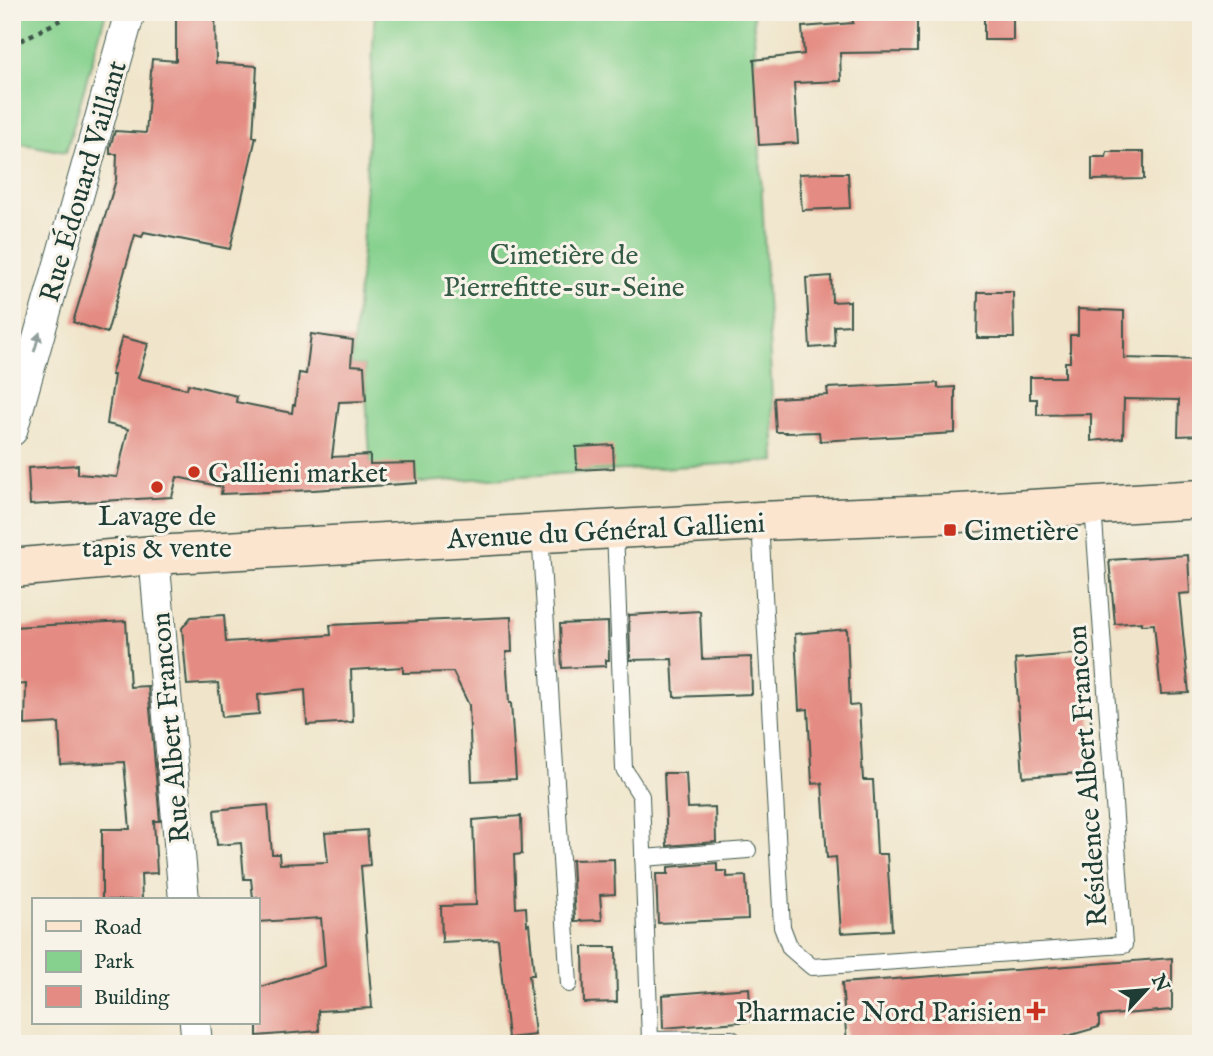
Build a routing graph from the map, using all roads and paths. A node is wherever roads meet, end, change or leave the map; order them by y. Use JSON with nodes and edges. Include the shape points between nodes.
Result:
{"nodes":[{"id":1,"x":76,"y":12,"type":"edge"},
{"id":2,"x":130,"y":12,"type":"edge"},
{"id":3,"x":12,"y":45,"type":"edge"},
{"id":4,"x":12,"y":431,"type":"edge"},
{"id":5,"x":1201,"y":499,"type":"edge"},
{"id":6,"x":1093,"y":506,"type":"junction"},
{"id":7,"x":760,"y":521,"type":"junction"},
{"id":8,"x":615,"y":529,"type":"junction"},
{"id":9,"x":540,"y":533,"type":"junction"},
{"id":10,"x":154,"y":555,"type":"junction"},
{"id":11,"x":12,"y":568,"type":"edge"},
{"id":12,"x":748,"y":850,"type":"dead end"},
{"id":13,"x":643,"y":858,"type":"junction"},
{"id":14,"x":184,"y":898,"type":"edge"},
{"id":15,"x":569,"y":984,"type":"dead end"},
{"id":16,"x":195,"y":1024,"type":"edge"},
{"id":17,"x":732,"y":1039,"type":"dead end"},
{"id":18,"x":197,"y":1044,"type":"edge"}],
"edges":[{"from":1,"to":3,"type":"path"},
{"from":4,"to":2,"type":"street","name":"Rue Édouard Vaillant","one_way":true},
{"from":5,"to":6,"type":"street","name":"Avenue du Général Gallieni"},
{"from":6,"to":7,"type":"street","name":"Avenue du Général Gallieni"},
{"from":6,"to":7,"type":"lane","name":"Résidence Albert Francon","via":[[1125,945],[812,967],[790,948],[782,927]]},
{"from":7,"to":8,"type":"street","name":"Avenue du Général Gallieni"},
{"from":8,"to":9,"type":"street","name":"Avenue du Général Gallieni"},
{"from":8,"to":13,"type":"lane","via":[[624,769],[641,796]]},
{"from":9,"to":10,"type":"street","name":"Avenue du Général Gallieni"},
{"from":9,"to":15,"type":"lane"},
{"from":10,"to":11,"type":"street","name":"Avenue du Général Gallieni"},
{"from":10,"to":14,"type":"street","name":"Rue Albert Francon"},
{"from":12,"to":13,"type":"lane"},
{"from":13,"to":17,"type":"lane","via":[[650,1040]]},
{"from":16,"to":18,"type":"street"}]}
